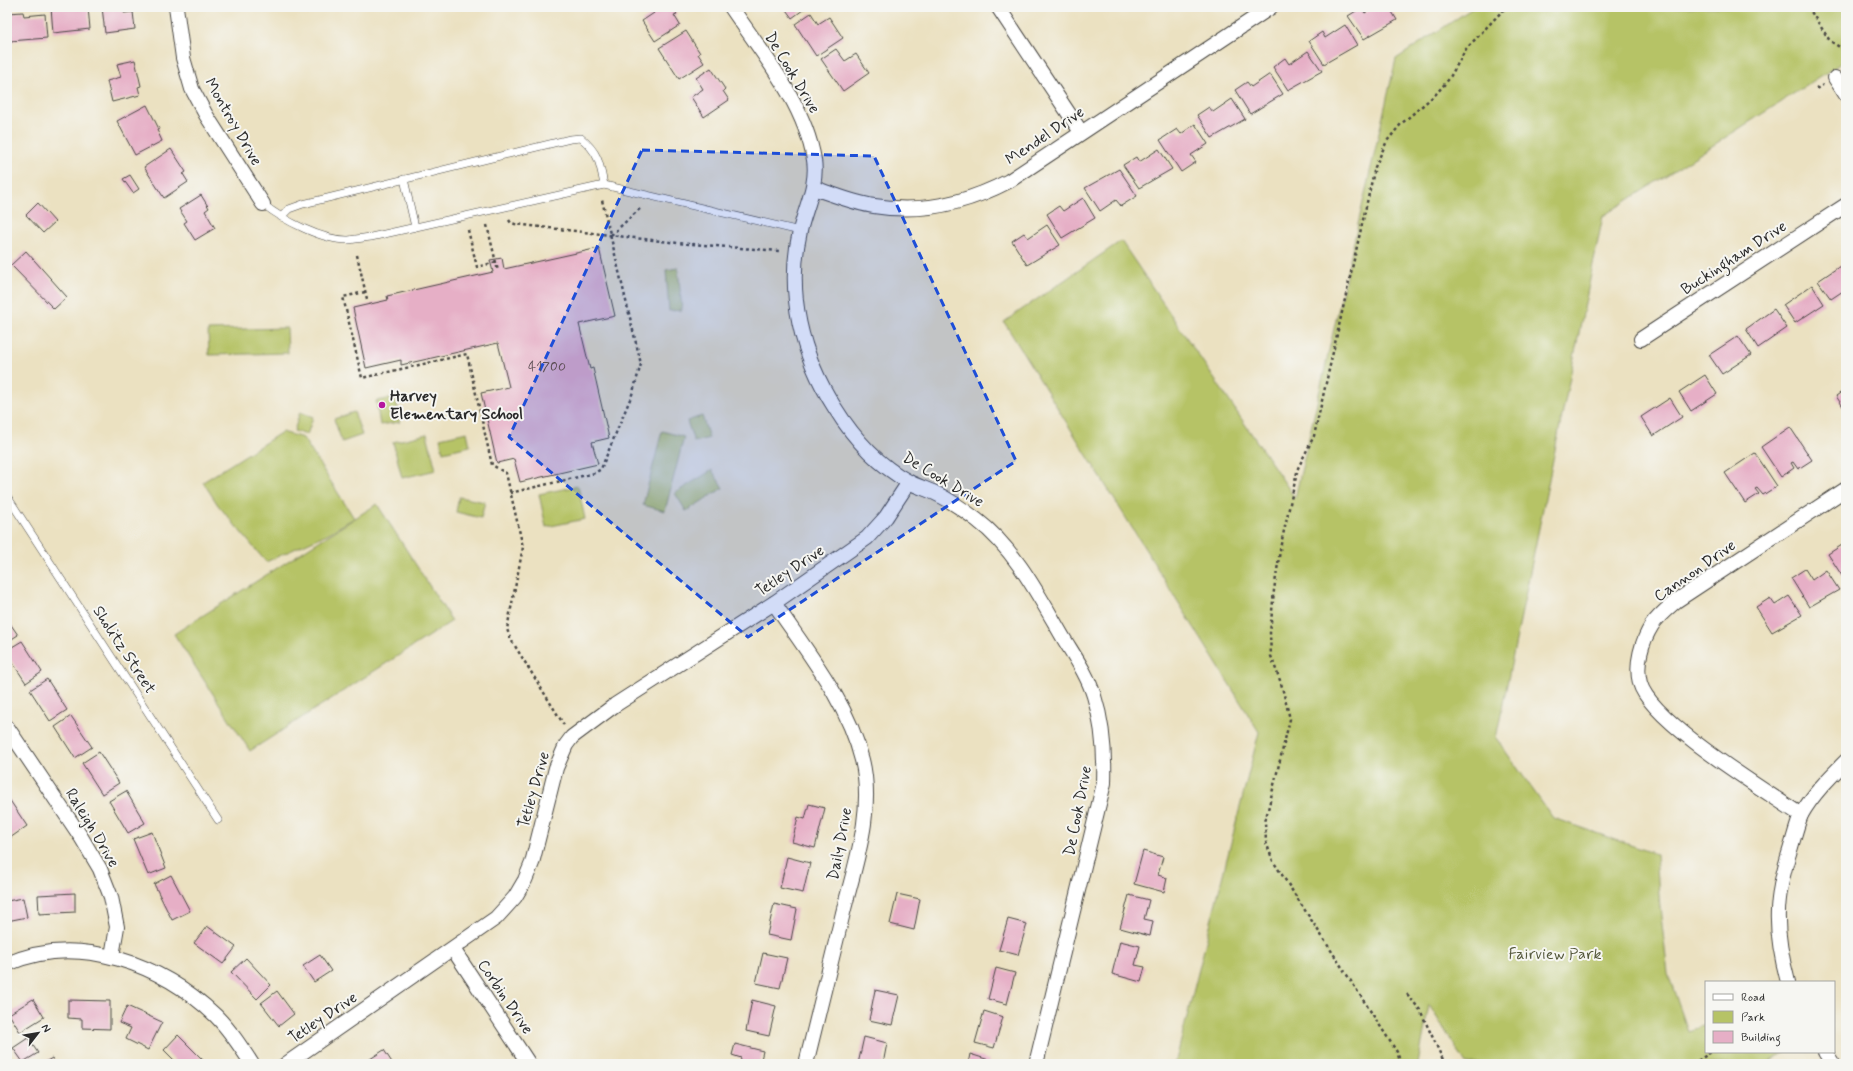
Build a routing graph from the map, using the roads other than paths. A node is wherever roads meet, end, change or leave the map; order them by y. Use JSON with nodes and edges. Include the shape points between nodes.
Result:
{"nodes":[{"id":1,"x":176,"y":7,"type":"edge"},
{"id":2,"x":731,"y":7,"type":"edge"},
{"id":3,"x":998,"y":7,"type":"edge"},
{"id":4,"x":1271,"y":7,"type":"edge"},
{"id":5,"x":1835,"y":78,"type":"dead end"},
{"id":6,"x":1846,"y":95,"type":"edge"},
{"id":7,"x":1081,"y":132,"type":"junction"},
{"id":8,"x":404,"y":179,"type":"junction"},
{"id":9,"x":604,"y":186,"type":"junction"},
{"id":10,"x":813,"y":188,"type":"junction"},
{"id":11,"x":263,"y":204,"type":"joint"},
{"id":12,"x":1846,"y":205,"type":"edge"},
{"id":13,"x":281,"y":217,"type":"junction"},
{"id":14,"x":415,"y":227,"type":"junction"},
{"id":15,"x":800,"y":231,"type":"junction"},
{"id":16,"x":1641,"y":339,"type":"dead end"},
{"id":17,"x":909,"y":482,"type":"junction"},
{"id":18,"x":1846,"y":489,"type":"edge"},
{"id":19,"x":7,"y":496,"type":"edge"},
{"id":20,"x":774,"y":603,"type":"junction"},
{"id":21,"x":7,"y":727,"type":"edge"},
{"id":22,"x":1846,"y":761,"type":"edge"},
{"id":23,"x":1802,"y":815,"type":"junction"},
{"id":24,"x":218,"y":820,"type":"dead end"},
{"id":25,"x":453,"y":949,"type":"junction"},
{"id":26,"x":112,"y":956,"type":"junction"},
{"id":27,"x":7,"y":964,"type":"edge"},
{"id":28,"x":1788,"y":981,"type":"edge"},
{"id":29,"x":1826,"y":1053,"type":"edge"},
{"id":30,"x":252,"y":1064,"type":"edge"},
{"id":31,"x":286,"y":1064,"type":"edge"},
{"id":32,"x":529,"y":1064,"type":"edge"},
{"id":33,"x":806,"y":1064,"type":"edge"},
{"id":34,"x":1036,"y":1064,"type":"edge"},
{"id":35,"x":1832,"y":1064,"type":"edge"}],
"edges":[{"from":1,"to":11,"type":"street","name":"Montroy Drive","via":[[183,58],[192,89]]},
{"from":2,"to":10,"type":"street","name":"De Cook Drive","via":[[801,115],[815,163]]},
{"from":3,"to":7,"type":"street"},
{"from":4,"to":7,"type":"street","name":"Mendel Drive"},
{"from":5,"to":6,"type":"street"},
{"from":7,"to":10,"type":"street","name":"Mendel Drive","via":[[1009,181],[953,204],[918,209],[873,206]]},
{"from":8,"to":9,"type":"lane","via":[[581,138],[592,147],[599,158]]},
{"from":8,"to":13,"type":"lane","via":[[303,204],[290,209]]},
{"from":8,"to":14,"type":"lane"},
{"from":9,"to":14,"type":"lane"},
{"from":9,"to":15,"type":"lane"},
{"from":10,"to":15,"type":"street","name":"De Cook Drive"},
{"from":11,"to":13,"type":"lane"},
{"from":12,"to":16,"type":"street","name":"Buckingham Drive"},
{"from":13,"to":14,"type":"lane","via":[[296,225],[347,240]]},
{"from":15,"to":17,"type":"street","name":"De Cook Drive","via":[[794,272],[795,305],[802,338],[814,368],[832,404],[860,443],[884,465]]},
{"from":17,"to":20,"type":"street","name":"Tetley Drive","via":[[886,518],[867,538]]},
{"from":17,"to":34,"type":"street","name":"De Cook Drive","via":[[957,506],[993,534],[1007,550],[1052,618],[1087,678],[1099,717],[1105,759],[1104,783]]},
{"from":18,"to":23,"type":"street","name":"Cannon Drive","via":[[1676,601],[1652,624],[1641,648],[1638,673],[1644,694],[1650,703],[1695,742]]},
{"from":19,"to":24,"type":"lane","name":"Sholitz Street"},
{"from":20,"to":25,"type":"street","name":"Tetley Drive","via":[[615,705],[572,738],[556,768],[532,863],[525,880],[515,897],[496,918]]},
{"from":20,"to":33,"type":"street","name":"Daily Drive","via":[[845,713],[862,760],[866,783],[864,828]]},
{"from":21,"to":26,"type":"street","name":"Raleigh Drive","via":[[100,869],[111,897],[117,927]]},
{"from":22,"to":23,"type":"street","via":[[1827,780]]},
{"from":23,"to":28,"type":"street","via":[[1783,871],[1777,911],[1780,954]]},
{"from":25,"to":31,"type":"street","name":"Tetley Drive"},
{"from":25,"to":32,"type":"street","name":"Corbin Drive"},
{"from":26,"to":27,"type":"street","via":[[65,952],[32,956]]},
{"from":26,"to":30,"type":"street","via":[[153,972],[177,984],[194,997],[231,1032]]},
{"from":29,"to":35,"type":"street"}]}
